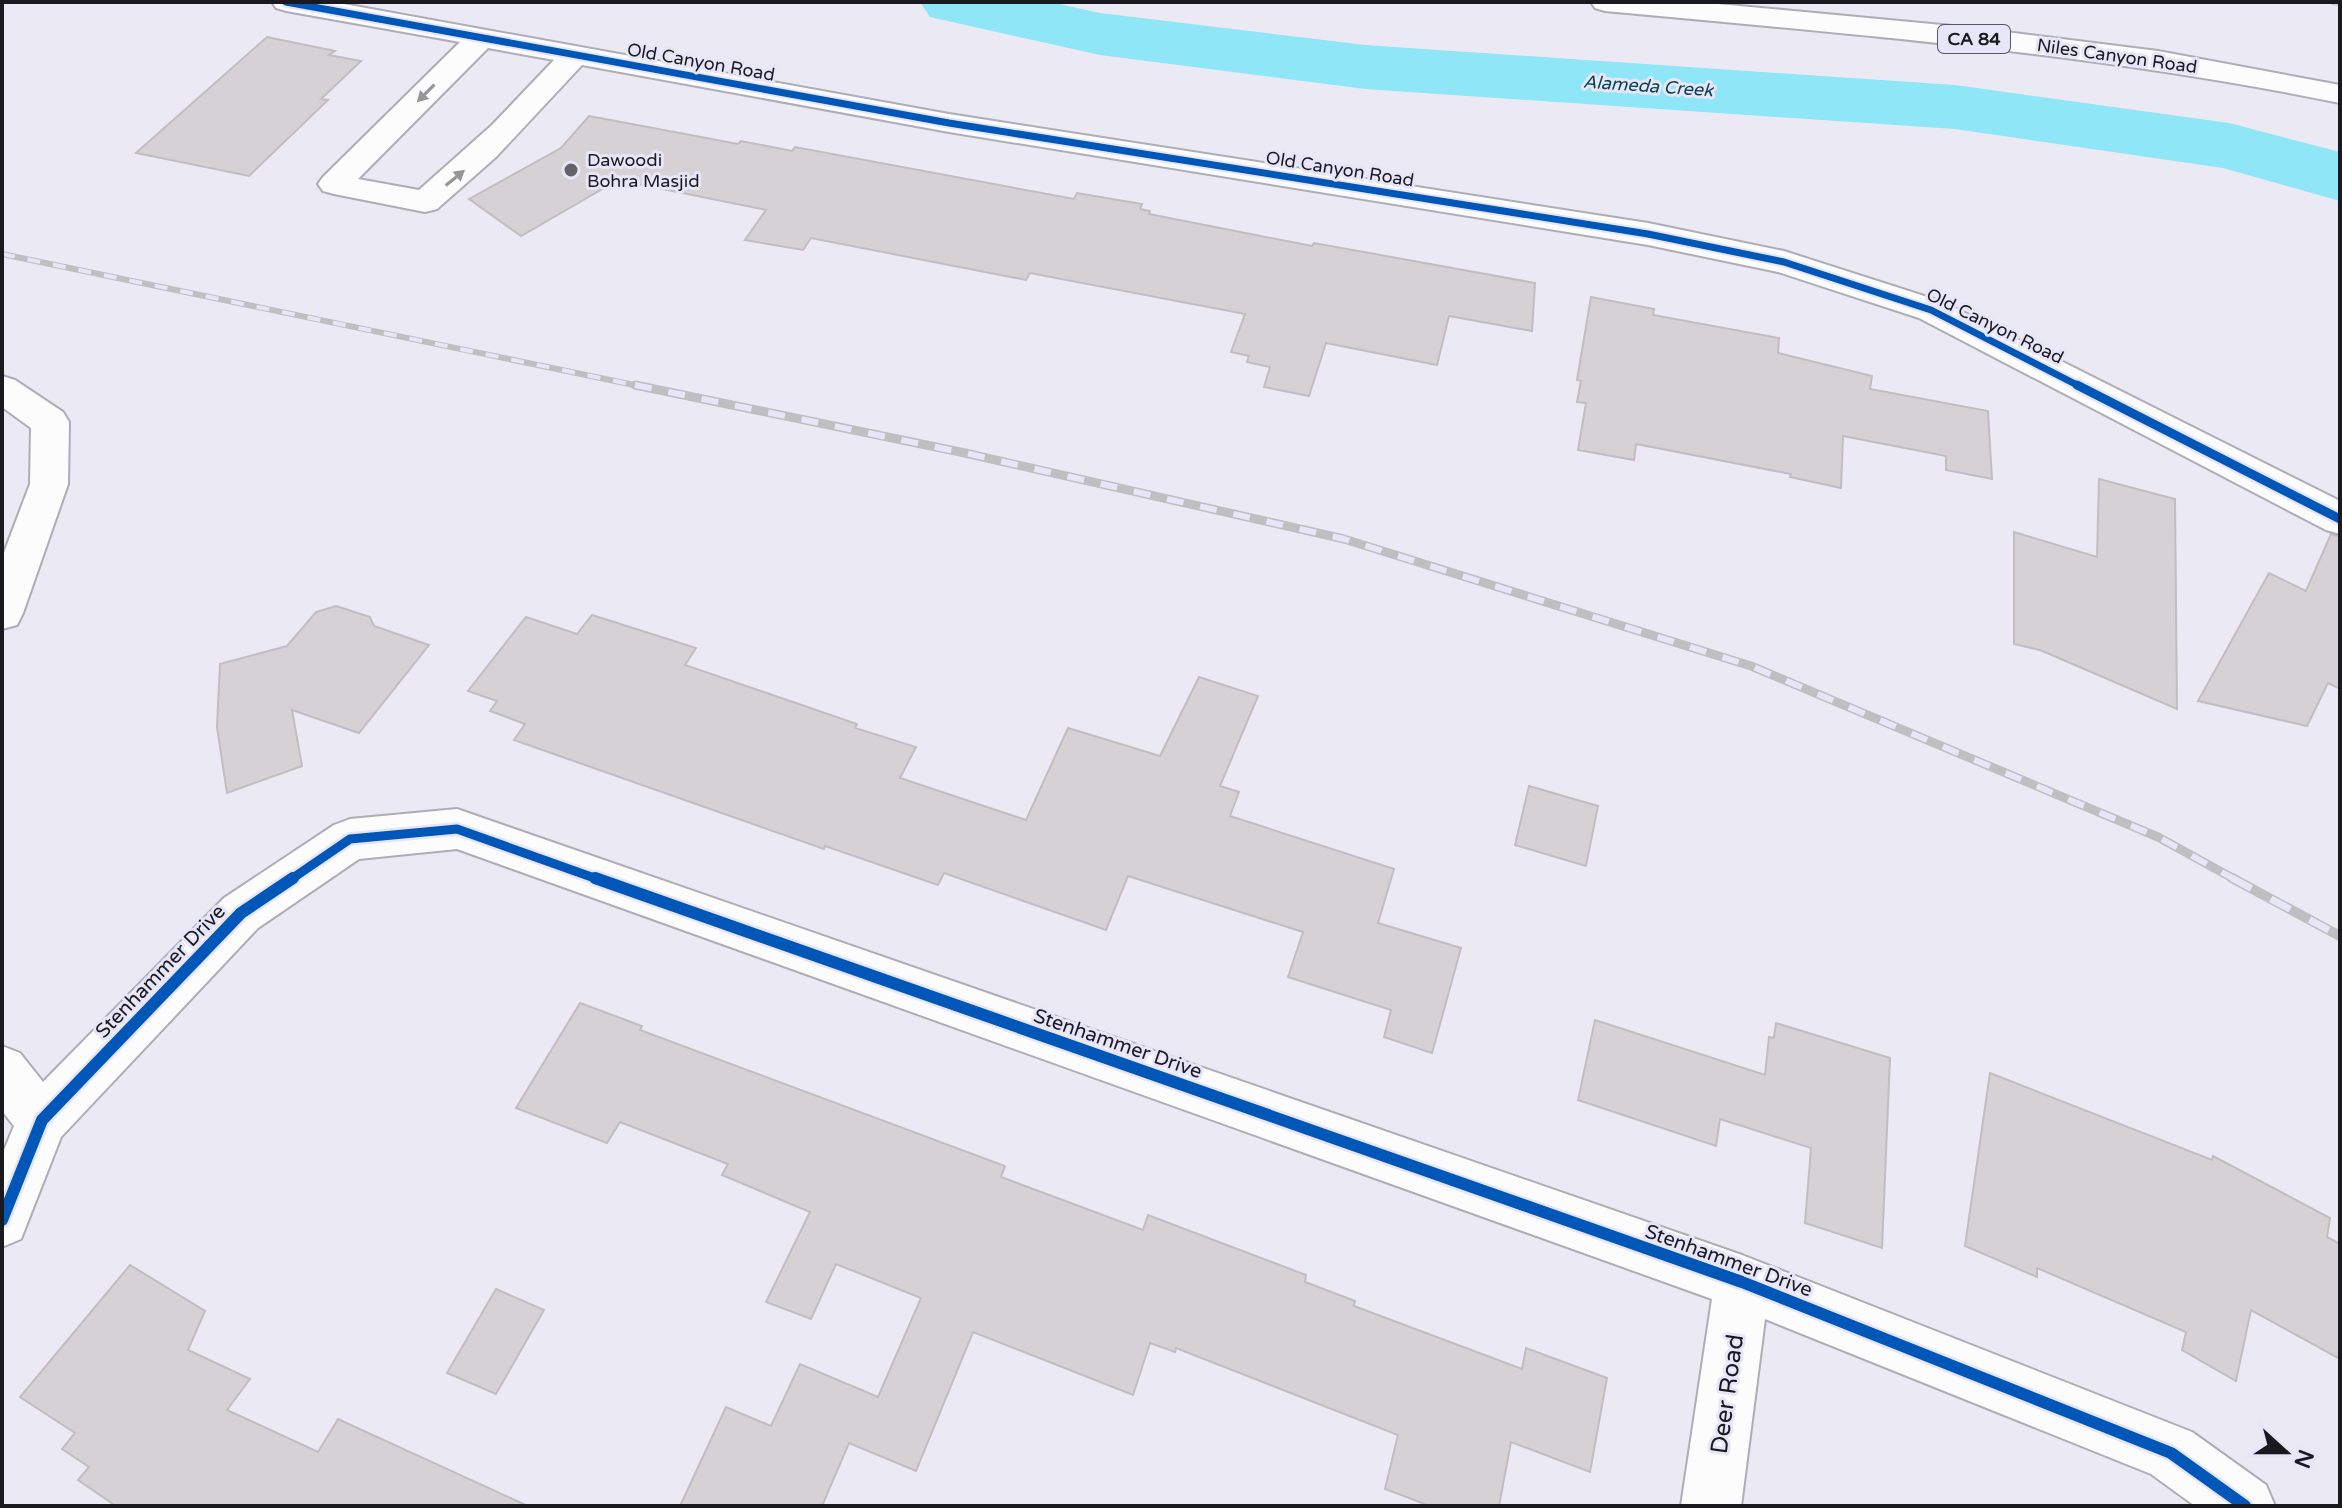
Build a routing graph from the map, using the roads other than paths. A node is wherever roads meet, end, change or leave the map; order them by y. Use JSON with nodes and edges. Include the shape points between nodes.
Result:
{"nodes":[{"id":1,"x":286,"y":2,"type":"edge"},
{"id":2,"x":1605,"y":2,"type":"edge"},
{"id":3,"x":481,"y":38,"type":"junction"},
{"id":4,"x":575,"y":55,"type":"junction"},
{"id":5,"x":2340,"y":94,"type":"edge"},
{"id":6,"x":2,"y":389,"type":"edge"},
{"id":7,"x":2340,"y":519,"type":"edge"},
{"id":8,"x":2,"y":613,"type":"edge"},
{"id":9,"x":2,"y":1071,"type":"edge"},
{"id":10,"x":42,"y":1120,"type":"junction"},
{"id":11,"x":2,"y":1220,"type":"edge"},
{"id":12,"x":1742,"y":1282,"type":"junction"},
{"id":13,"x":1711,"y":1506,"type":"edge"},
{"id":14,"x":2245,"y":1506,"type":"edge"}],
"edges":[{"from":1,"to":3,"type":"street","name":"Old Canyon Road"},
{"from":2,"to":5,"type":"street","name":"Niles Canyon Road","number":"CA 84","via":[[2075,48]]},
{"from":3,"to":4,"type":"street","name":"Old Canyon Road"},
{"from":3,"to":4,"type":"street","one_way":true,"via":[[334,184],[425,202],[517,121]]},
{"from":4,"to":7,"type":"street","name":"Old Canyon Road","via":[[949,123],[1648,234],[1784,262],[1931,310]]},
{"from":6,"to":8,"type":"street","via":[[50,422],[49,484]]},
{"from":9,"to":10,"type":"street"},
{"from":10,"to":11,"type":"street"},
{"from":10,"to":12,"type":"street","name":"Stenhammer Drive","via":[[241,913],[350,839],[457,829]]},
{"from":12,"to":13,"type":"street","name":"Deer Road"},
{"from":12,"to":14,"type":"street","name":"Stenhammer Drive","via":[[2171,1453]]}]}
